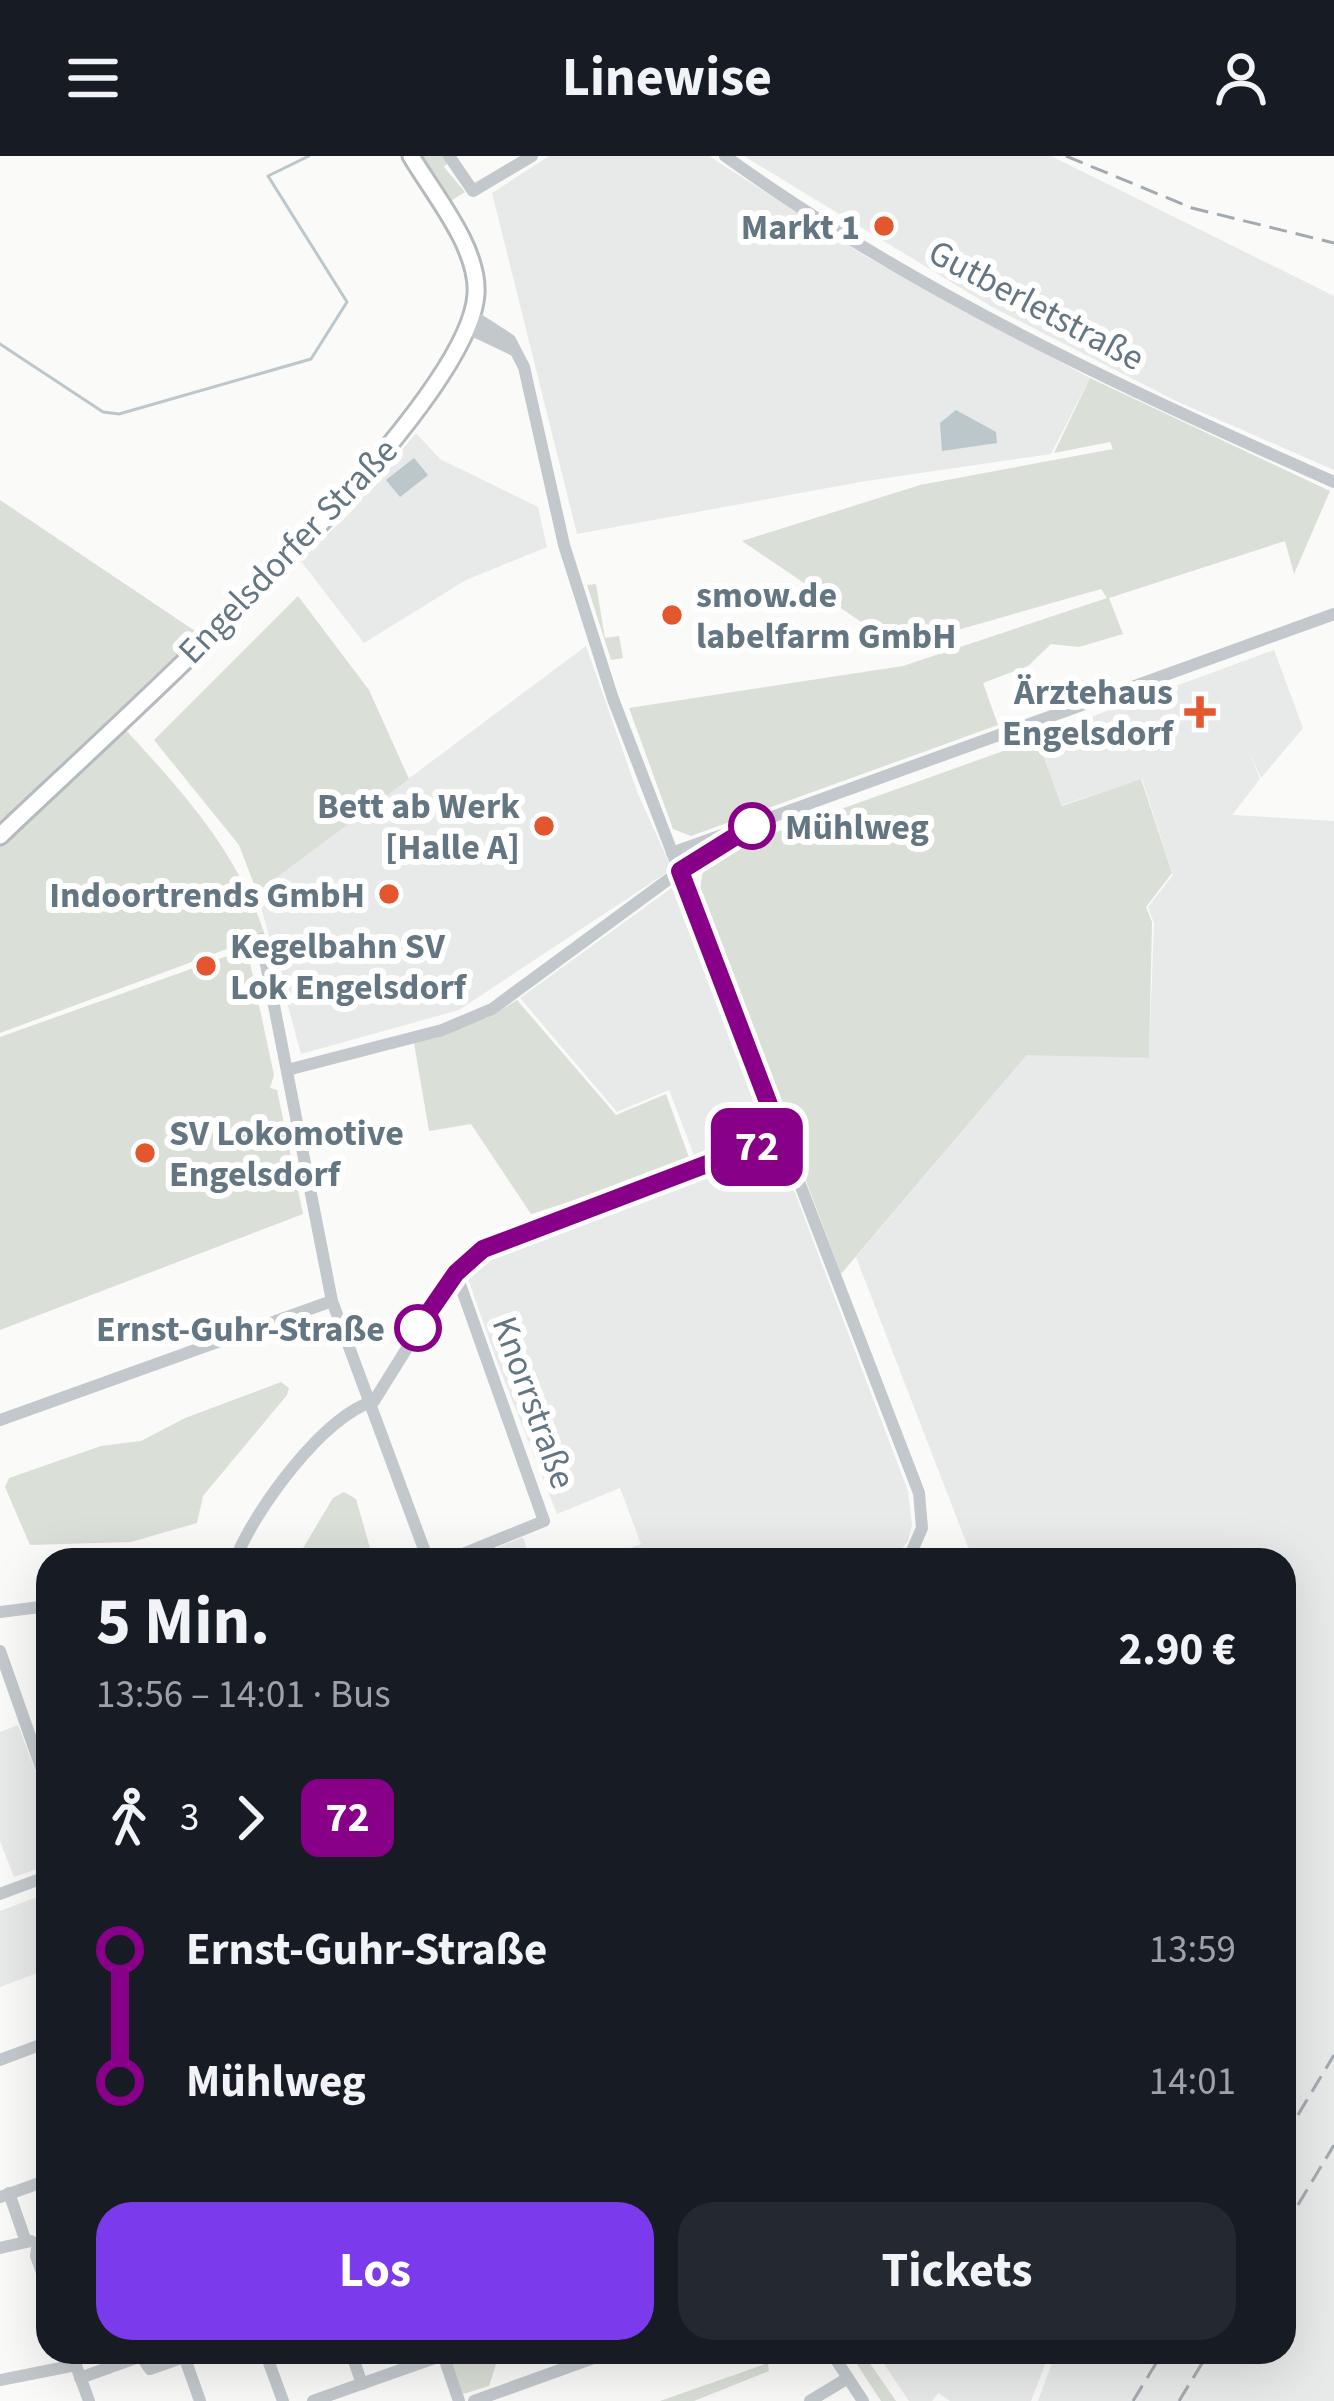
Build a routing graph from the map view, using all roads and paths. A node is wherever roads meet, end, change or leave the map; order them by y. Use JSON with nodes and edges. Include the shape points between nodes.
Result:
{"nodes":[{"id":1,"x":411,"y":156,"type":"edge"},
{"id":2,"x":448,"y":156,"type":"edge"},
{"id":3,"x":532,"y":156,"type":"edge"},
{"id":4,"x":725,"y":156,"type":"edge"},
{"id":5,"x":470,"y":322,"type":"junction"},
{"id":6,"x":1334,"y":482,"type":"edge"},
{"id":7,"x":1334,"y":614,"type":"edge"},
{"id":8,"x":741,"y":830,"type":"junction"},
{"id":9,"x":0,"y":836,"type":"edge"},
{"id":10,"x":672,"y":853,"type":"junction"},
{"id":11,"x":680,"y":871,"type":"junction"},
{"id":12,"x":261,"y":939,"type":"dead end"},
{"id":13,"x":291,"y":1069,"type":"junction"},
{"id":14,"x":781,"y":1136,"type":"junction"},
{"id":15,"x":456,"y":1273,"type":"junction"},
{"id":16,"x":332,"y":1301,"type":"junction"},
{"id":17,"x":374,"y":1401,"type":"junction"},
{"id":18,"x":0,"y":1420,"type":"edge"},
{"id":19,"x":242,"y":1548,"type":"edge"},
{"id":20,"x":424,"y":1548,"type":"edge"},
{"id":21,"x":478,"y":1548,"type":"edge"},
{"id":22,"x":913,"y":1548,"type":"edge"},
{"id":23,"x":36,"y":1608,"type":"edge"},
{"id":24,"x":0,"y":1612,"type":"edge"},
{"id":25,"x":0,"y":1651,"type":"edge"},
{"id":26,"x":36,"y":1753,"type":"edge"},
{"id":27,"x":36,"y":1880,"type":"edge"},
{"id":28,"x":0,"y":1894,"type":"edge"},
{"id":29,"x":36,"y":2046,"type":"edge"},
{"id":30,"x":0,"y":2060,"type":"edge"},
{"id":31,"x":36,"y":2184,"type":"edge"},
{"id":32,"x":4,"y":2195,"type":"edge"},
{"id":33,"x":36,"y":2238,"type":"edge"},
{"id":34,"x":36,"y":2239,"type":"edge"},
{"id":35,"x":0,"y":2248,"type":"edge"},
{"id":36,"x":186,"y":2364,"type":"edge"},
{"id":37,"x":269,"y":2364,"type":"edge"},
{"id":38,"x":355,"y":2364,"type":"edge"},
{"id":39,"x":415,"y":2364,"type":"edge"},
{"id":40,"x":446,"y":2364,"type":"edge"},
{"id":41,"x":560,"y":2364,"type":"edge"},
{"id":42,"x":576,"y":2364,"type":"edge"},
{"id":43,"x":839,"y":2364,"type":"edge"},
{"id":44,"x":76,"y":2365,"type":"edge"},
{"id":45,"x":562,"y":2369,"type":"junction"},
{"id":46,"x":848,"y":2378,"type":"junction"},
{"id":47,"x":0,"y":2380,"type":"edge"},
{"id":48,"x":362,"y":2384,"type":"junction"},
{"id":49,"x":87,"y":2400,"type":"edge"},
{"id":50,"x":815,"y":2400,"type":"edge"},
{"id":51,"x":200,"y":2401,"type":"edge"},
{"id":52,"x":283,"y":2401,"type":"edge"},
{"id":53,"x":314,"y":2401,"type":"edge"},
{"id":54,"x":459,"y":2401,"type":"edge"},
{"id":55,"x":474,"y":2401,"type":"edge"},
{"id":56,"x":862,"y":2401,"type":"edge"}],
"edges":[{"from":1,"to":5,"type":"main road","via":[[470,260]]},
{"from":2,"to":3,"type":"street","via":[[470,190]]},
{"from":4,"to":6,"type":"street","name":"Gutberletstraße","via":[[987,315]]},
{"from":5,"to":9,"type":"main road","name":"Engelsdorfer Straße","via":[[401,432],[328,516]]},
{"from":5,"to":10,"type":"street","via":[[515,350],[524,367],[571,571]]},
{"from":7,"to":8,"type":"street"},
{"from":8,"to":10,"type":"street"},
{"from":8,"to":11,"type":"street"},
{"from":10,"to":11,"type":"street"},
{"from":11,"to":13,"type":"street","via":[[492,1009]]},
{"from":11,"to":14,"type":"street"},
{"from":12,"to":13,"type":"street"},
{"from":13,"to":16,"type":"street"},
{"from":14,"to":15,"type":"street","via":[[483,1249]]},
{"from":14,"to":22,"type":"street","via":[[923,1510]]},
{"from":15,"to":17,"type":"street"},
{"from":15,"to":21,"type":"street","name":"Knorrstraße","via":[[544,1521]]},
{"from":16,"to":17,"type":"street"},
{"from":16,"to":18,"type":"street"},
{"from":17,"to":19,"type":"street","via":[[311,1448]]},
{"from":17,"to":20,"type":"street"},
{"from":23,"to":24,"type":"street"},
{"from":25,"to":26,"type":"street"},
{"from":27,"to":28,"type":"street"},
{"from":29,"to":30,"type":"street"},
{"from":31,"to":32,"type":"street"},
{"from":32,"to":33,"type":"street"},
{"from":34,"to":35,"type":"street"},
{"from":36,"to":51,"type":"street"},
{"from":37,"to":52,"type":"street"},
{"from":38,"to":48,"type":"street"},
{"from":39,"to":48,"type":"street"},
{"from":40,"to":54,"type":"street"},
{"from":41,"to":45,"type":"street"},
{"from":42,"to":45,"type":"street"},
{"from":43,"to":46,"type":"street"},
{"from":44,"to":47,"type":"street"},
{"from":44,"to":49,"type":"street"},
{"from":45,"to":55,"type":"street"},
{"from":46,"to":50,"type":"street"},
{"from":46,"to":56,"type":"street"},
{"from":48,"to":53,"type":"street"}]}
